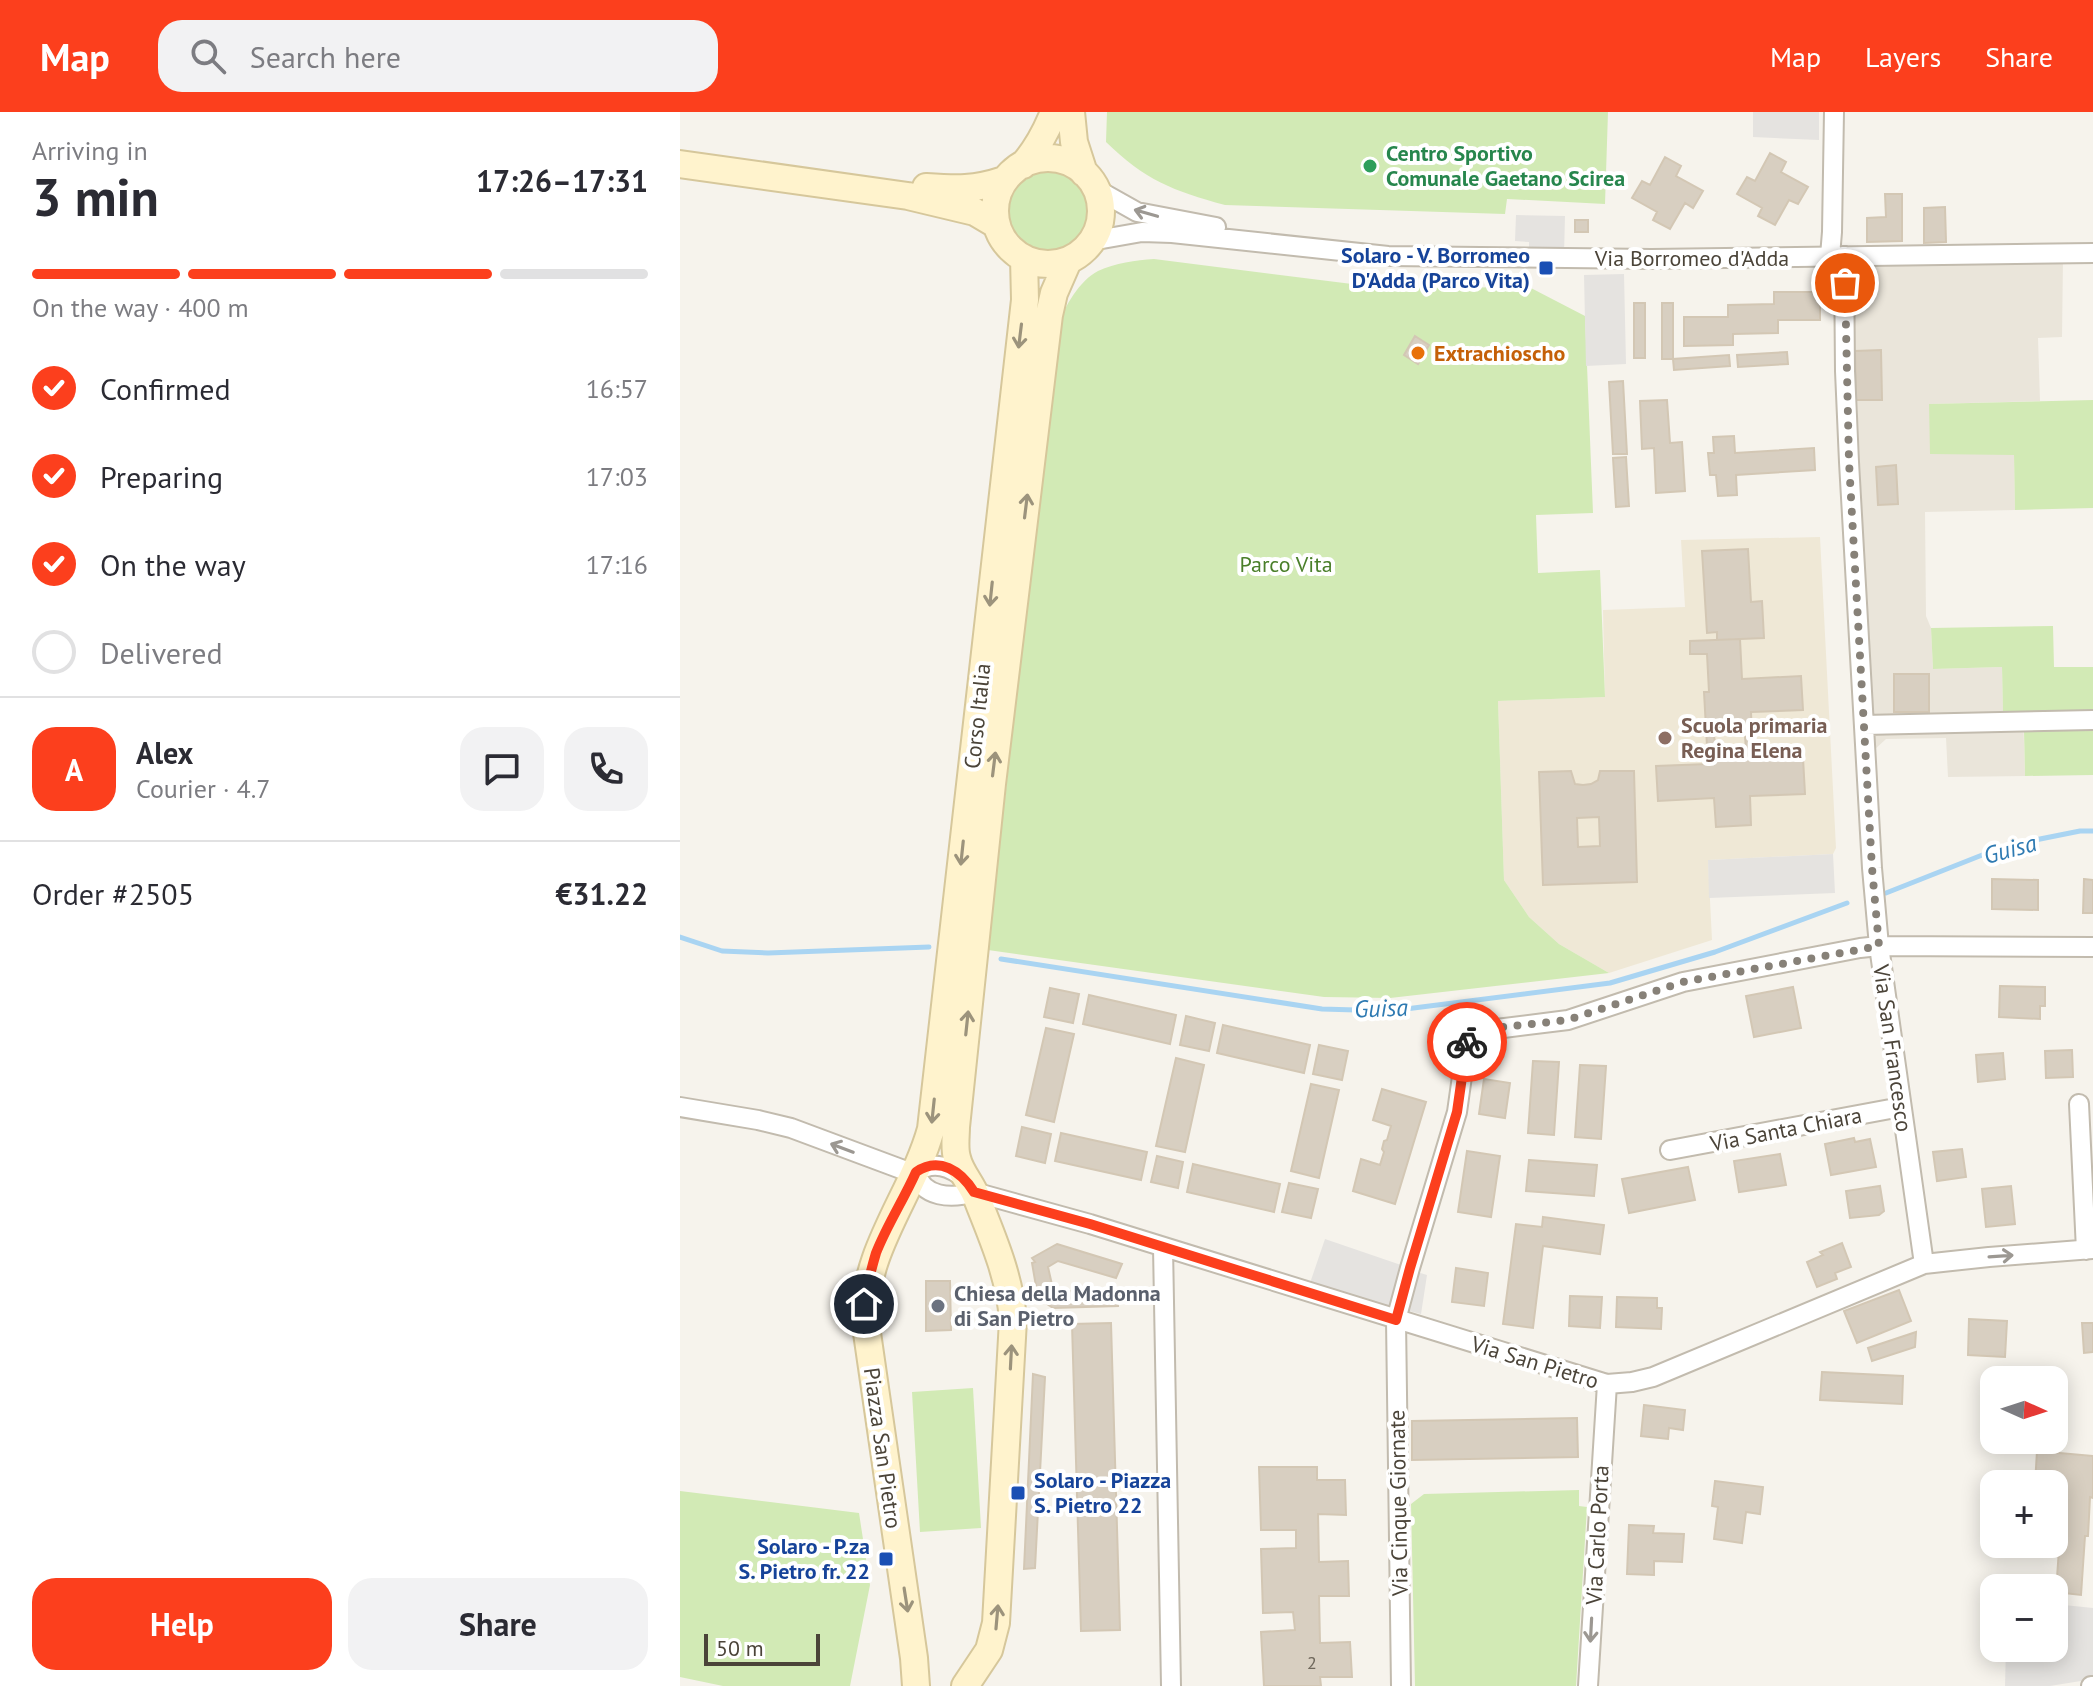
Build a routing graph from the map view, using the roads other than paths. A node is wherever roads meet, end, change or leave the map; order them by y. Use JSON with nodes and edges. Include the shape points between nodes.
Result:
{"nodes":[{"id":1,"x":1054,"y":112,"type":"edge"},
{"id":2,"x":1071,"y":112,"type":"edge"},
{"id":3,"x":1834,"y":112,"type":"edge"},
{"id":4,"x":680,"y":164,"type":"edge"},
{"id":5,"x":1013,"y":173,"type":"junction"},
{"id":6,"x":759,"y":174,"type":"junction"},
{"id":7,"x":1090,"y":181,"type":"junction"},
{"id":8,"x":997,"y":225,"type":"junction"},
{"id":9,"x":1091,"y":241,"type":"junction"},
{"id":10,"x":2093,"y":253,"type":"edge"},
{"id":11,"x":1388,"y":256,"type":"junction"},
{"id":12,"x":1837,"y":256,"type":"junction"},
{"id":13,"x":1024,"y":258,"type":"junction"},
{"id":14,"x":1068,"y":261,"type":"junction"},
{"id":15,"x":2093,"y":720,"type":"edge"},
{"id":16,"x":1864,"y":725,"type":"junction"},
{"id":17,"x":1879,"y":946,"type":"junction"},
{"id":18,"x":2093,"y":947,"type":"edge"},
{"id":19,"x":2079,"y":1104,"type":"dead end"},
{"id":20,"x":680,"y":1107,"type":"edge"},
{"id":21,"x":1901,"y":1107,"type":"junction"},
{"id":22,"x":1670,"y":1150,"type":"dead end"},
{"id":23,"x":916,"y":1172,"type":"junction"},
{"id":24,"x":965,"y":1176,"type":"junction"},
{"id":25,"x":1163,"y":1247,"type":"junction"},
{"id":26,"x":2089,"y":1250,"type":"edge"},
{"id":27,"x":1924,"y":1264,"type":"junction"},
{"id":28,"x":1396,"y":1320,"type":"junction"},
{"id":29,"x":1607,"y":1384,"type":"junction"},
{"id":30,"x":916,"y":1686,"type":"edge"},
{"id":31,"x":965,"y":1686,"type":"edge"},
{"id":32,"x":1171,"y":1686,"type":"edge"},
{"id":33,"x":1401,"y":1686,"type":"edge"},
{"id":34,"x":1588,"y":1686,"type":"edge"}],
"edges":[{"from":1,"to":5,"type":"street","via":[[1033,153]]},
{"from":2,"to":7,"type":"street","via":[[1074,142]]},
{"from":3,"to":12,"type":"street","name":"Via San Francesco","via":[[1832,221]]},
{"from":4,"to":6,"type":"street"},
{"from":5,"to":6,"type":"street","via":[[981,188],[959,189]]},
{"from":5,"to":7,"type":"street","via":[[1038,159],[1054,159],[1070,163]]},
{"from":5,"to":8,"type":"street","via":[[996,199]]},
{"from":6,"to":8,"type":"street","via":[[948,204]]},
{"from":7,"to":9,"type":"street","via":[[1100,214]]},
{"from":11,"to":7,"type":"street","name":"Via Borromeo d'Adda","one_way":true,"via":[[1150,216]]},
{"from":8,"to":13,"type":"street","via":[[1003,239]]},
{"from":9,"to":11,"type":"street","name":"Via Borromeo d'Adda","via":[[1172,233]]},
{"from":9,"to":14,"type":"street"},
{"from":10,"to":12,"type":"street","name":"Via Borromeo d'Adda"},
{"from":11,"to":12,"type":"street","name":"Via Borromeo d'Adda"},
{"from":12,"to":16,"type":"street","name":"Via San Francesco"},
{"from":13,"to":14,"type":"street","via":[[1051,264]]},
{"from":13,"to":23,"type":"street","name":"Corso Italia","one_way":true,"via":[[1025,300],[931,1129]]},
{"from":24,"to":14,"type":"street","name":"Corso Italia","one_way":true,"via":[[956,1127],[992,784],[1047,331],[1054,293]]},
{"from":15,"to":16,"type":"street"},
{"from":16,"to":17,"type":"street","name":"Via San Francesco"},
{"from":17,"to":18,"type":"street"},
{"from":17,"to":21,"type":"street","name":"Via San Francesco"},
{"from":17,"to":28,"type":"street","name":"Via Cinque Giornate","via":[[1683,982],[1568,1020],[1469,1035],[1457,1112]]},
{"from":19,"to":26,"type":"street"},
{"from":23,"to":20,"type":"street","one_way":true,"via":[[791,1128]]},
{"from":21,"to":22,"type":"street","name":"Via Santa Chiara"},
{"from":21,"to":27,"type":"street","name":"Via San Francesco"},
{"from":23,"to":24,"type":"street","via":[[940,1166]]},
{"from":23,"to":24,"type":"street","via":[[918,1182],[939,1195],[962,1196]]},
{"from":23,"to":30,"type":"street","name":"Piazza San Pietro","one_way":true,"via":[[877,1251],[864,1304]]},
{"from":24,"to":25,"type":"street","name":"Via San Pietro"},
{"from":31,"to":24,"type":"street","one_way":true,"via":[[989,1650],[996,1623],[1013,1320],[1005,1274]]},
{"from":25,"to":28,"type":"street","name":"Via San Pietro"},
{"from":25,"to":32,"type":"street"},
{"from":27,"to":26,"type":"street","name":"Via San Pietro","one_way":true},
{"from":27,"to":29,"type":"street","name":"Via San Pietro","via":[[1653,1377]]},
{"from":28,"to":29,"type":"street","name":"Via San Pietro"},
{"from":28,"to":33,"type":"street","name":"Via Cinque Giornate"},
{"from":29,"to":34,"type":"street","name":"Via Carlo Porta","one_way":true}]}
